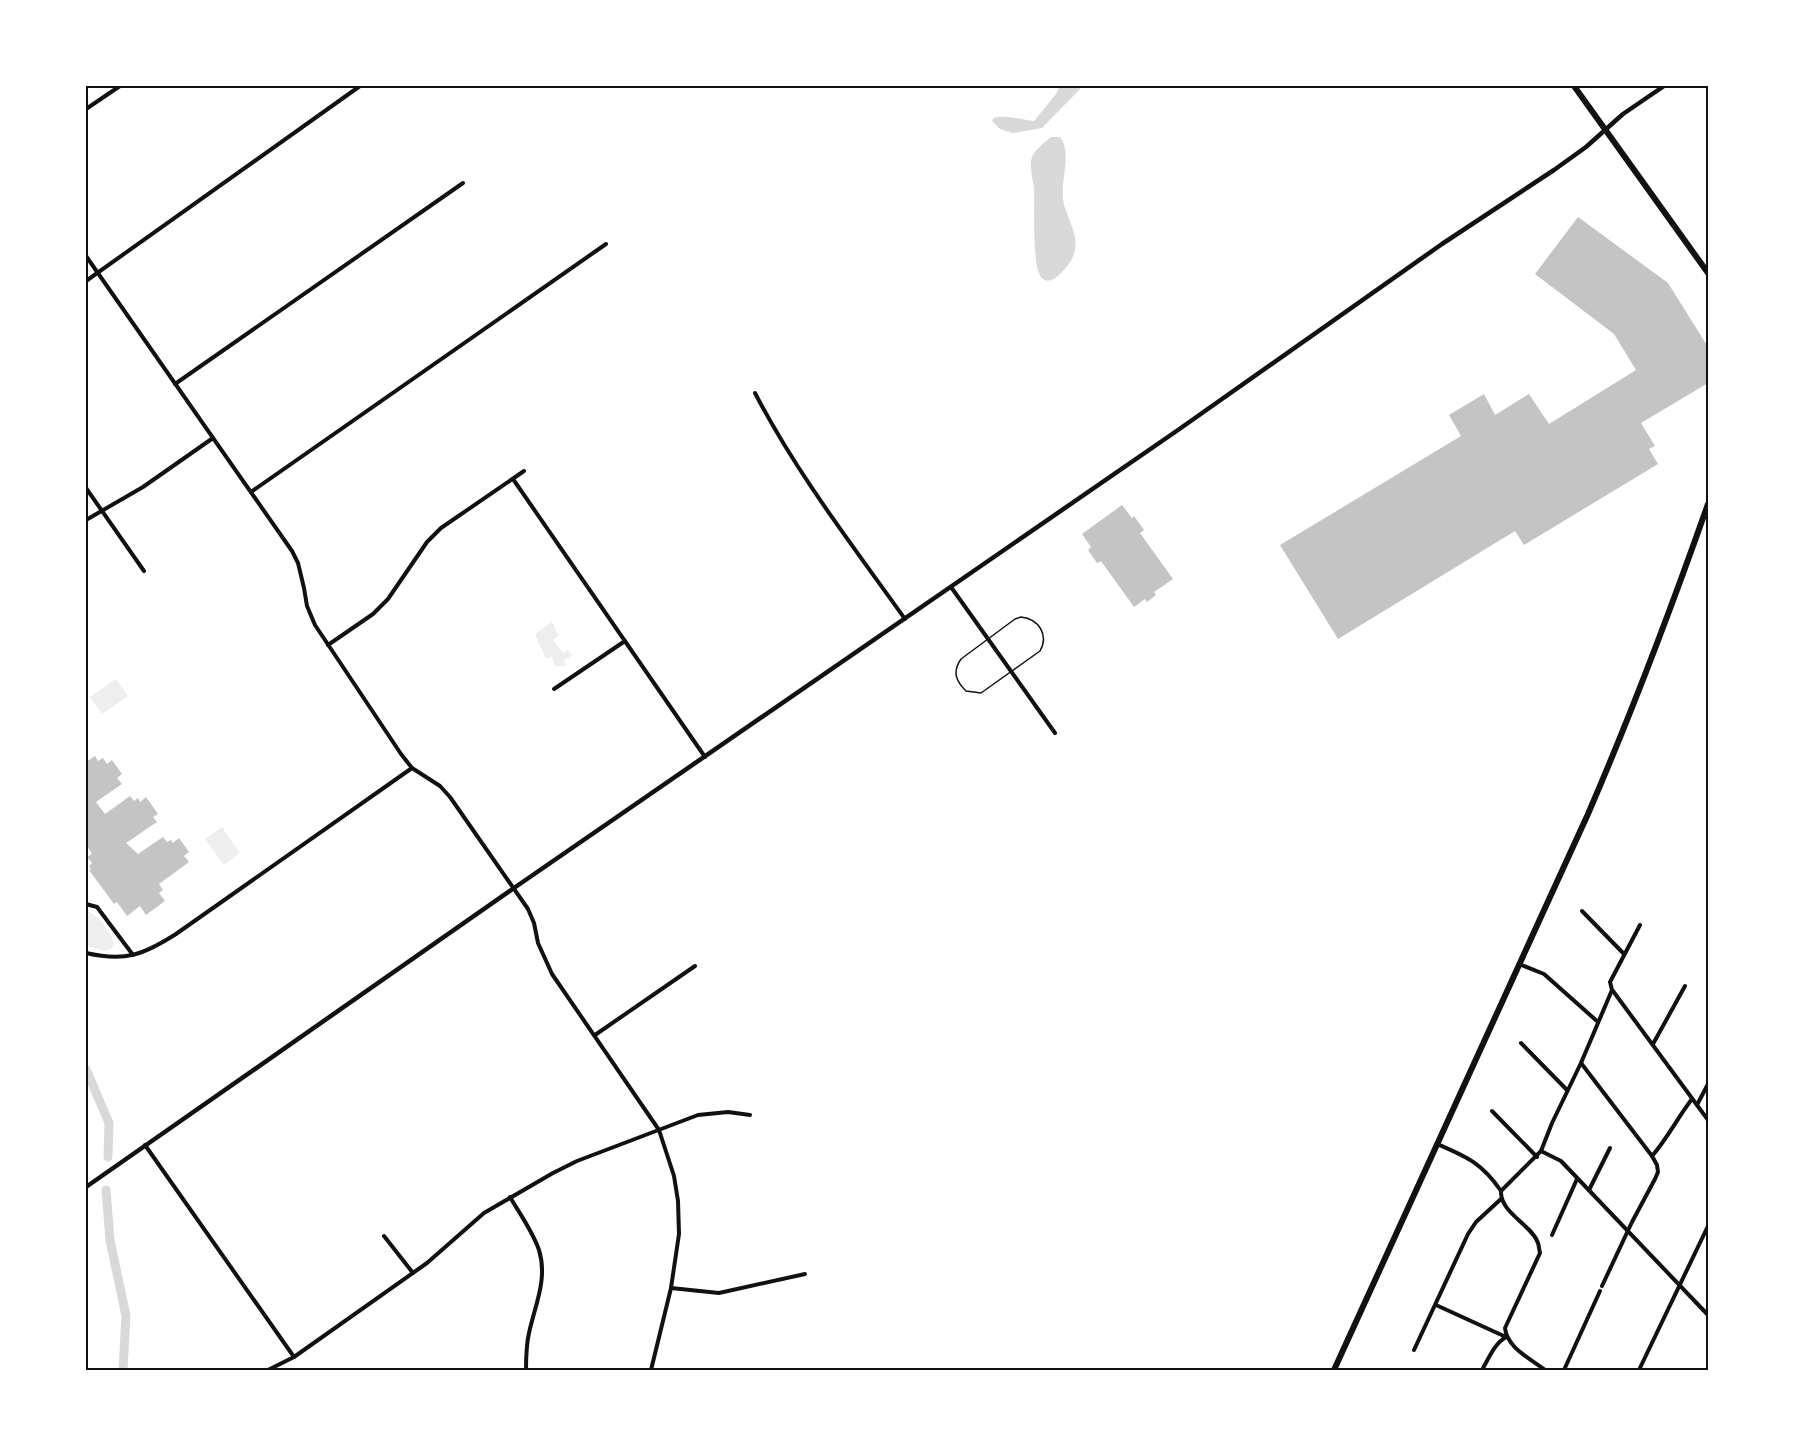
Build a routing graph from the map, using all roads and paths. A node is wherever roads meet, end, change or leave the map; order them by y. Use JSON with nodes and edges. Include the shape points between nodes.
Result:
{"nodes":[{"id":1,"x":120,"y":86,"type":"edge"},
{"id":2,"x":360,"y":86,"type":"edge"},
{"id":3,"x":1574,"y":86,"type":"edge"},
{"id":4,"x":1664,"y":86,"type":"edge"},
{"id":5,"x":86,"y":109,"type":"edge"},
{"id":6,"x":1606,"y":130,"type":"junction"},
{"id":7,"x":463,"y":183,"type":"dead end"},
{"id":8,"x":606,"y":244,"type":"dead end"},
{"id":9,"x":86,"y":256,"type":"edge"},
{"id":10,"x":1707,"y":269,"type":"edge"},
{"id":11,"x":96,"y":273,"type":"junction"},
{"id":12,"x":86,"y":281,"type":"edge"},
{"id":13,"x":175,"y":384,"type":"junction"},
{"id":14,"x":755,"y":393,"type":"dead end"},
{"id":15,"x":214,"y":438,"type":"junction"},
{"id":16,"x":524,"y":471,"type":"dead end"},
{"id":17,"x":513,"y":479,"type":"junction"},
{"id":18,"x":86,"y":488,"type":"edge"},
{"id":19,"x":252,"y":492,"type":"junction"},
{"id":20,"x":1708,"y":504,"type":"edge"},
{"id":21,"x":102,"y":512,"type":"junction"},
{"id":22,"x":86,"y":520,"type":"edge"},
{"id":23,"x":144,"y":571,"type":"dead end"},
{"id":24,"x":951,"y":587,"type":"junction"},
{"id":25,"x":905,"y":619,"type":"junction"},
{"id":26,"x":988,"y":639,"type":"junction"},
{"id":27,"x":625,"y":641,"type":"junction"},
{"id":28,"x":328,"y":645,"type":"junction"},
{"id":29,"x":1011,"y":672,"type":"junction"},
{"id":30,"x":554,"y":689,"type":"dead end"},
{"id":31,"x":1055,"y":733,"type":"dead end"},
{"id":32,"x":705,"y":757,"type":"junction"},
{"id":33,"x":412,"y":768,"type":"junction"},
{"id":34,"x":514,"y":888,"type":"junction"},
{"id":35,"x":86,"y":904,"type":"edge"},
{"id":36,"x":1582,"y":911,"type":"dead end"},
{"id":37,"x":1640,"y":925,"type":"dead end"},
{"id":38,"x":86,"y":953,"type":"edge"},
{"id":39,"x":1624,"y":954,"type":"junction"},
{"id":40,"x":133,"y":955,"type":"junction"},
{"id":41,"x":1520,"y":964,"type":"junction"},
{"id":42,"x":695,"y":966,"type":"dead end"},
{"id":43,"x":1685,"y":986,"type":"dead end"},
{"id":44,"x":1612,"y":990,"type":"junction"},
{"id":45,"x":1598,"y":1022,"type":"junction"},
{"id":46,"x":595,"y":1035,"type":"junction"},
{"id":47,"x":1521,"y":1043,"type":"dead end"},
{"id":48,"x":1653,"y":1044,"type":"junction"},
{"id":49,"x":1581,"y":1063,"type":"junction"},
{"id":50,"x":1708,"y":1084,"type":"edge"},
{"id":51,"x":1567,"y":1090,"type":"junction"},
{"id":52,"x":1692,"y":1099,"type":"junction"},
{"id":53,"x":1697,"y":1105,"type":"junction"},
{"id":54,"x":1492,"y":1111,"type":"dead end"},
{"id":55,"x":750,"y":1115,"type":"dead end"},
{"id":56,"x":1708,"y":1120,"type":"edge"},
{"id":57,"x":659,"y":1130,"type":"junction"},
{"id":58,"x":1437,"y":1143,"type":"junction"},
{"id":59,"x":145,"y":1145,"type":"junction"},
{"id":60,"x":1610,"y":1148,"type":"dead end"},
{"id":61,"x":1541,"y":1151,"type":"junction"},
{"id":62,"x":1652,"y":1156,"type":"junction"},
{"id":63,"x":1537,"y":1157,"type":"junction"},
{"id":64,"x":1577,"y":1179,"type":"junction"},
{"id":65,"x":86,"y":1187,"type":"edge"},
{"id":66,"x":1588,"y":1190,"type":"junction"},
{"id":67,"x":1501,"y":1191,"type":"junction"},
{"id":68,"x":510,"y":1197,"type":"junction"},
{"id":69,"x":1501,"y":1199,"type":"junction"},
{"id":70,"x":1708,"y":1226,"type":"edge"},
{"id":71,"x":1629,"y":1232,"type":"junction"},
{"id":72,"x":1552,"y":1235,"type":"dead end"},
{"id":73,"x":384,"y":1236,"type":"dead end"},
{"id":74,"x":413,"y":1273,"type":"junction"},
{"id":75,"x":805,"y":1274,"type":"dead end"},
{"id":76,"x":1679,"y":1285,"type":"junction"},
{"id":77,"x":1602,"y":1286,"type":"dead end"},
{"id":78,"x":671,"y":1288,"type":"junction"},
{"id":79,"x":1600,"y":1292,"type":"dead end"},
{"id":80,"x":1436,"y":1305,"type":"junction"},
{"id":81,"x":1708,"y":1315,"type":"edge"},
{"id":82,"x":1506,"y":1336,"type":"junction"},
{"id":83,"x":1414,"y":1350,"type":"dead end"},
{"id":84,"x":294,"y":1357,"type":"junction"},
{"id":85,"x":268,"y":1371,"type":"edge"},
{"id":86,"x":526,"y":1371,"type":"edge"},
{"id":87,"x":651,"y":1371,"type":"edge"},
{"id":88,"x":1334,"y":1371,"type":"edge"},
{"id":89,"x":1482,"y":1371,"type":"edge"},
{"id":90,"x":1545,"y":1371,"type":"edge"},
{"id":91,"x":1564,"y":1371,"type":"edge"},
{"id":92,"x":1639,"y":1371,"type":"edge"}],
"edges":[{"from":1,"to":5,"type":"street"},
{"from":2,"to":11,"type":"street"},
{"from":3,"to":6,"type":"main road"},
{"from":4,"to":6,"type":"street"},
{"from":6,"to":10,"type":"main road"},
{"from":6,"to":24,"type":"street","via":[[1554,170]]},
{"from":7,"to":13,"type":"street"},
{"from":8,"to":19,"type":"street"},
{"from":9,"to":11,"type":"street"},
{"from":11,"to":12,"type":"street"},
{"from":11,"to":13,"type":"street"},
{"from":13,"to":15,"type":"street"},
{"from":14,"to":25,"type":"street","via":[[794,462]]},
{"from":15,"to":19,"type":"street"},
{"from":15,"to":21,"type":"street"},
{"from":16,"to":17,"type":"street"},
{"from":17,"to":27,"type":"street"},
{"from":17,"to":28,"type":"street","via":[[441,528],[373,614]]},
{"from":18,"to":21,"type":"street"},
{"from":19,"to":28,"type":"street","via":[[298,563],[307,606]]},
{"from":20,"to":41,"type":"main road","via":[[1619,742]]},
{"from":21,"to":22,"type":"street"},
{"from":21,"to":23,"type":"street"},
{"from":24,"to":25,"type":"street"},
{"from":24,"to":26,"type":"street"},
{"from":25,"to":32,"type":"street"},
{"from":26,"to":29,"type":"street"},
{"from":26,"to":29,"type":"lane","via":[[957,665],[961,685],[966,691],[981,693]]},
{"from":26,"to":29,"type":"lane","via":[[1021,617],[1042,630],[1040,651]]},
{"from":27,"to":30,"type":"street"},
{"from":27,"to":32,"type":"street"},
{"from":28,"to":33,"type":"street"},
{"from":29,"to":31,"type":"street"},
{"from":32,"to":34,"type":"street"},
{"from":33,"to":34,"type":"street","via":[[450,796]]},
{"from":33,"to":40,"type":"street","via":[[176,934]]},
{"from":34,"to":46,"type":"street","via":[[531,916],[545,962]]},
{"from":34,"to":59,"type":"street"},
{"from":35,"to":40,"type":"street","via":[[98,908]]},
{"from":36,"to":39,"type":"street"},
{"from":37,"to":39,"type":"street"},
{"from":38,"to":40,"type":"street","via":[[121,958]]},
{"from":39,"to":44,"type":"street","via":[[1610,981]]},
{"from":41,"to":45,"type":"street","via":[[1544,974]]},
{"from":41,"to":58,"type":"main road"},
{"from":42,"to":46,"type":"street"},
{"from":43,"to":48,"type":"street"},
{"from":44,"to":45,"type":"street"},
{"from":44,"to":48,"type":"street"},
{"from":45,"to":49,"type":"street"},
{"from":46,"to":57,"type":"street"},
{"from":47,"to":51,"type":"street"},
{"from":48,"to":52,"type":"street"},
{"from":49,"to":51,"type":"street"},
{"from":49,"to":62,"type":"street"},
{"from":50,"to":53,"type":"street"},
{"from":51,"to":61,"type":"street"},
{"from":52,"to":53,"type":"street"},
{"from":52,"to":62,"type":"street"},
{"from":53,"to":56,"type":"street"},
{"from":54,"to":63,"type":"street"},
{"from":55,"to":57,"type":"street","via":[[698,1115]]},
{"from":57,"to":68,"type":"street","via":[[577,1161]]},
{"from":57,"to":78,"type":"street","via":[[678,1201],[679,1234]]},
{"from":58,"to":67,"type":"street","via":[[1480,1166]]},
{"from":58,"to":88,"type":"main road"},
{"from":59,"to":65,"type":"street"},
{"from":59,"to":84,"type":"street"},
{"from":60,"to":66,"type":"street"},
{"from":61,"to":63,"type":"street"},
{"from":61,"to":64,"type":"street","via":[[1560,1161]]},
{"from":62,"to":71,"type":"street","via":[[1658,1172]]},
{"from":63,"to":67,"type":"street"},
{"from":64,"to":66,"type":"street"},
{"from":64,"to":72,"type":"street"},
{"from":66,"to":71,"type":"street"},
{"from":67,"to":69,"type":"street"},
{"from":68,"to":74,"type":"street","via":[[484,1213]]},
{"from":68,"to":86,"type":"street","via":[[534,1238],[542,1269],[526,1348]]},
{"from":69,"to":80,"type":"street","via":[[1472,1228]]},
{"from":69,"to":82,"type":"street","via":[[1538,1241],[1540,1253],[1505,1328]]},
{"from":70,"to":76,"type":"street"},
{"from":71,"to":76,"type":"street"},
{"from":71,"to":77,"type":"street"},
{"from":73,"to":74,"type":"street"},
{"from":74,"to":84,"type":"street"},
{"from":75,"to":78,"type":"street","via":[[719,1293]]},
{"from":76,"to":81,"type":"street"},
{"from":76,"to":92,"type":"street"},
{"from":78,"to":87,"type":"street"},
{"from":79,"to":91,"type":"street"},
{"from":80,"to":82,"type":"street"},
{"from":80,"to":83,"type":"street"},
{"from":82,"to":89,"type":"street"},
{"from":82,"to":90,"type":"street"},
{"from":84,"to":85,"type":"street"}]}
